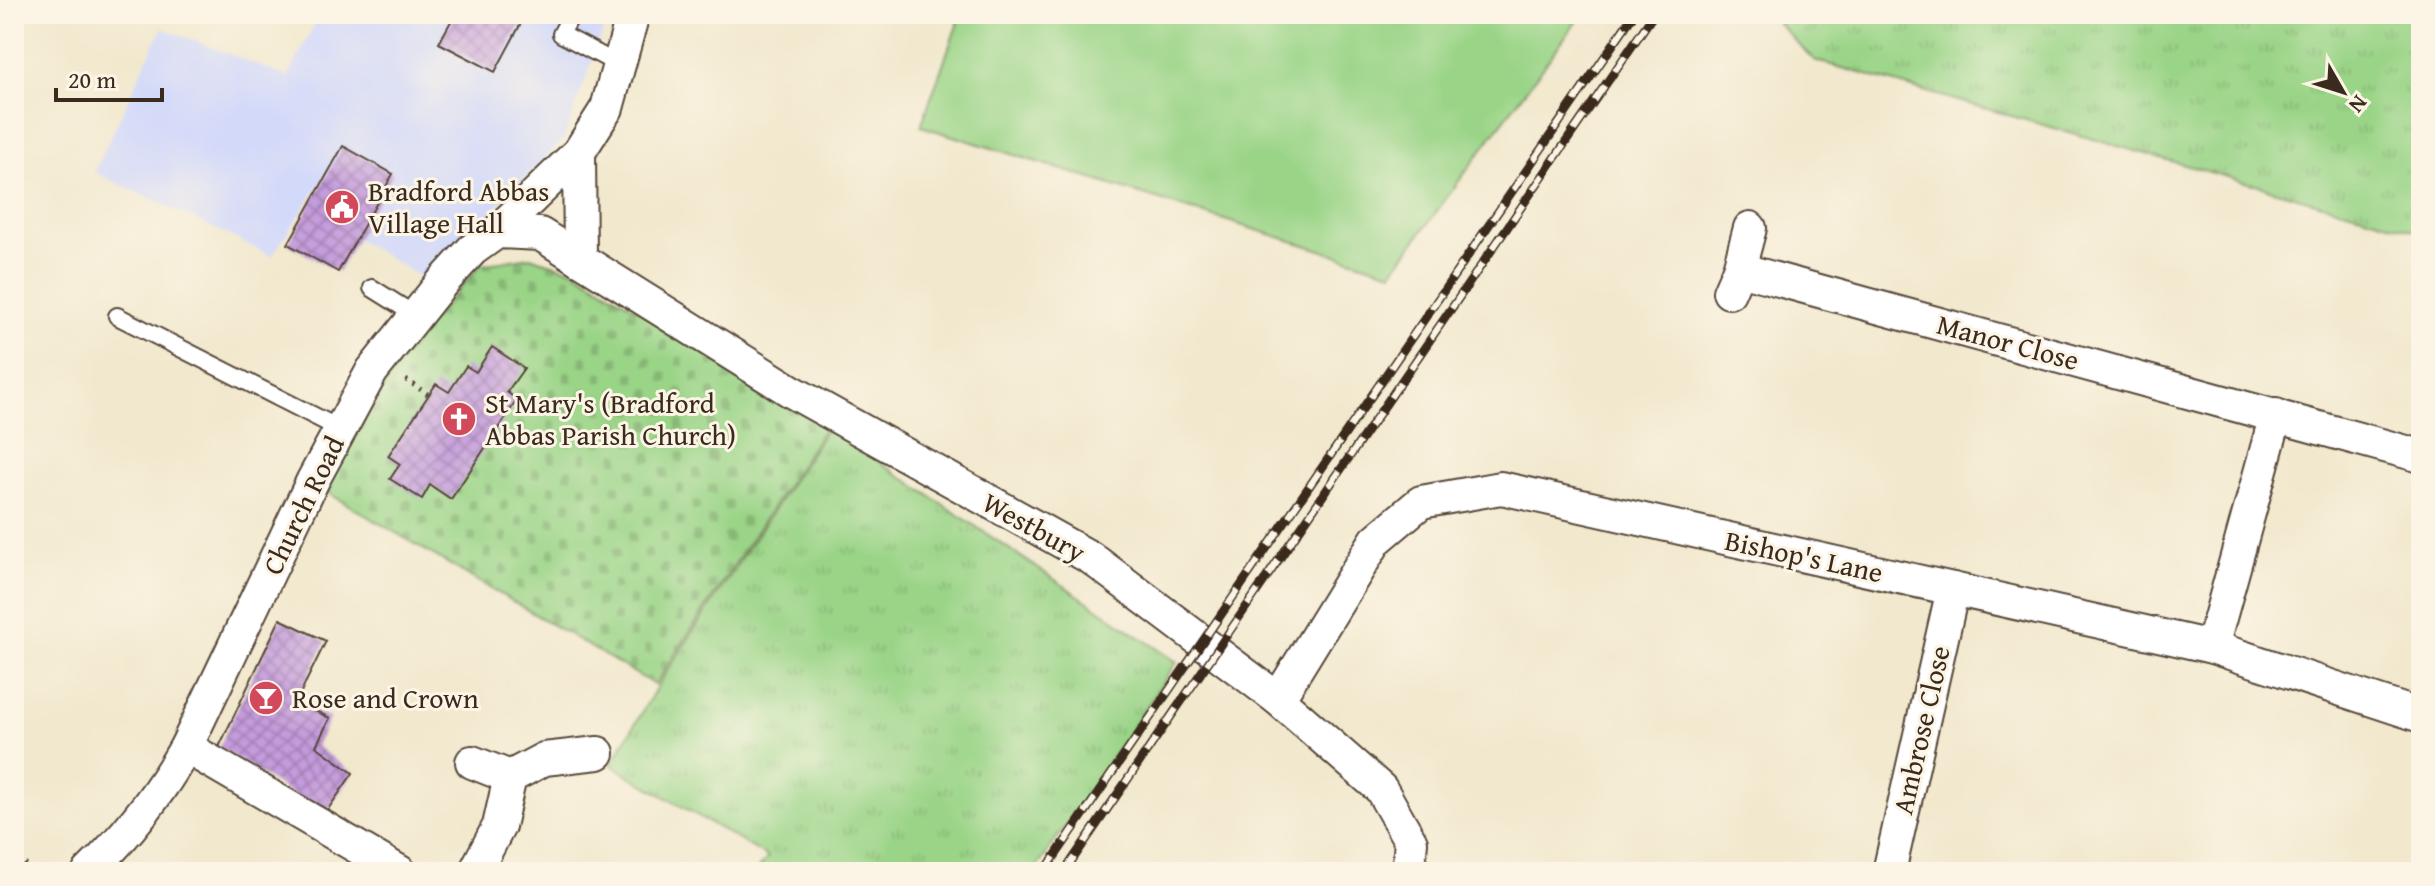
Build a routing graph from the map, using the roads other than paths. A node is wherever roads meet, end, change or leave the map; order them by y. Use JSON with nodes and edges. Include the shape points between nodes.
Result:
{"nodes":[{"id":1,"x":572,"y":14,"type":"edge"},
{"id":2,"x":633,"y":14,"type":"edge"},
{"id":3,"x":619,"y":65,"type":"junction"},
{"id":4,"x":579,"y":152,"type":"junction"},
{"id":5,"x":1750,"y":228,"type":"dead end"},
{"id":6,"x":497,"y":232,"type":"junction"},
{"id":7,"x":580,"y":259,"type":"junction"},
{"id":8,"x":372,"y":288,"type":"dead end"},
{"id":9,"x":415,"y":315,"type":"junction"},
{"id":10,"x":117,"y":316,"type":"dead end"},
{"id":11,"x":2276,"y":415,"type":"junction"},
{"id":12,"x":340,"y":429,"type":"junction"},
{"id":13,"x":2421,"y":456,"type":"edge"},
{"id":14,"x":1953,"y":589,"type":"junction"},
{"id":15,"x":2212,"y":647,"type":"junction"},
{"id":16,"x":1278,"y":699,"type":"junction"},
{"id":17,"x":2421,"y":716,"type":"edge"},
{"id":18,"x":186,"y":747,"type":"junction"},
{"id":19,"x":598,"y":753,"type":"dead end"},
{"id":20,"x":472,"y":762,"type":"dead end"},
{"id":21,"x":510,"y":777,"type":"junction"},
{"id":22,"x":89,"y":872,"type":"edge"},
{"id":23,"x":400,"y":872,"type":"edge"},
{"id":24,"x":475,"y":872,"type":"edge"},
{"id":25,"x":1408,"y":872,"type":"edge"},
{"id":26,"x":1889,"y":872,"type":"edge"}],
"edges":[{"from":1,"to":3,"type":"lane","via":[[561,34]]},
{"from":2,"to":3,"type":"street","name":"Church Road"},
{"from":3,"to":4,"type":"street","name":"Church Road","via":[[607,108]]},
{"from":4,"to":6,"type":"street","name":"Church Road"},
{"from":4,"to":7,"type":"street"},
{"from":5,"to":11,"type":"street","name":"Manor Close","via":[[1734,281]]},
{"from":6,"to":7,"type":"street","via":[[540,234]]},
{"from":6,"to":9,"type":"street","name":"Church Road","via":[[472,250]]},
{"from":7,"to":16,"type":"street","name":"Westbury","via":[[791,391],[1091,558]]},
{"from":8,"to":9,"type":"lane"},
{"from":9,"to":12,"type":"street","name":"Church Road","via":[[372,371]]},
{"from":10,"to":12,"type":"lane"},
{"from":11,"to":13,"type":"street","name":"Manor Close"},
{"from":11,"to":15,"type":"street"},
{"from":12,"to":18,"type":"street","name":"Church Road"},
{"from":14,"to":15,"type":"street","name":"Bishop's Lane"},
{"from":14,"to":16,"type":"street","name":"Bishop's Lane","via":[[1501,488],[1421,502],[1376,540]]},
{"from":14,"to":26,"type":"street","name":"Ambrose Close"},
{"from":15,"to":17,"type":"street","name":"Bishop's Lane"},
{"from":16,"to":25,"type":"street","name":"Westbury","via":[[1381,789],[1411,842]]},
{"from":18,"to":22,"type":"street","name":"Church Road","via":[[147,809]]},
{"from":18,"to":23,"type":"street"},
{"from":19,"to":21,"type":"street","via":[[544,759]]},
{"from":20,"to":21,"type":"street"},
{"from":21,"to":24,"type":"street","via":[[499,826]]}]}
